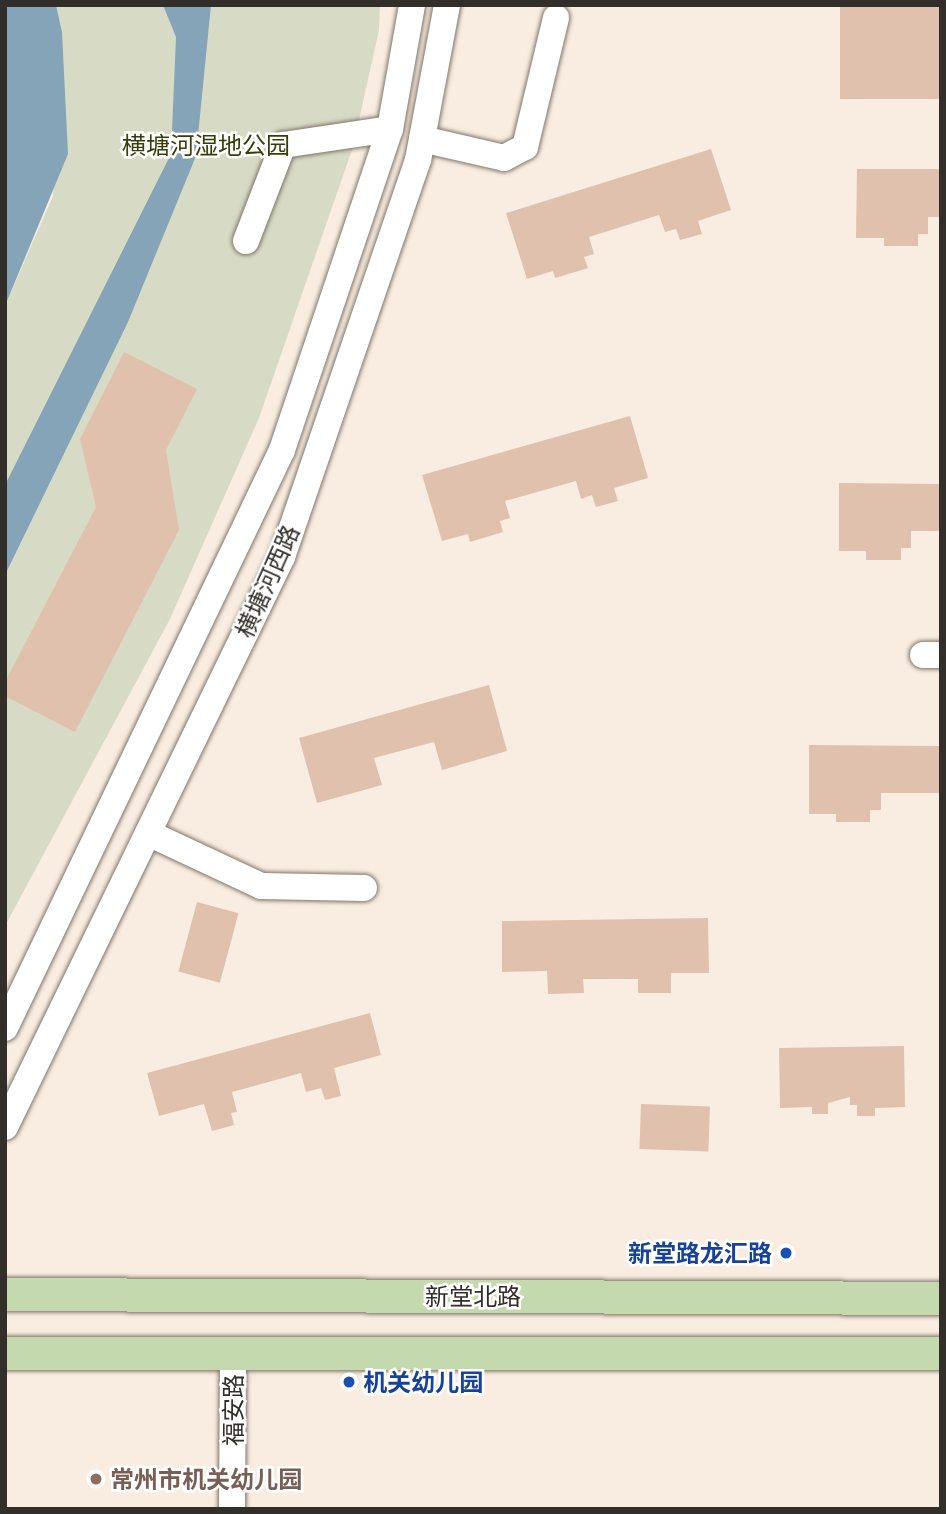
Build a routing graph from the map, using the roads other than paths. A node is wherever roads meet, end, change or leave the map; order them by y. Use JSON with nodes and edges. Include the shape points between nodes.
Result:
{"nodes":[{"id":1,"x":412,"y":5,"type":"edge"},
{"id":2,"x":447,"y":5,"type":"edge"},
{"id":3,"x":556,"y":18,"type":"dead end"},
{"id":4,"x":390,"y":129,"type":"junction"},
{"id":5,"x":422,"y":139,"type":"junction"},
{"id":6,"x":246,"y":241,"type":"dead end"},
{"id":7,"x":148,"y":833,"type":"junction"},
{"id":8,"x":364,"y":888,"type":"dead end"},
{"id":9,"x":5,"y":1028,"type":"edge"},
{"id":10,"x":5,"y":1127,"type":"edge"},
{"id":11,"x":5,"y":1293,"type":"edge"},
{"id":12,"x":941,"y":1297,"type":"edge"},
{"id":13,"x":5,"y":1353,"type":"edge"},
{"id":14,"x":233,"y":1353,"type":"junction"},
{"id":15,"x":941,"y":1353,"type":"edge"},
{"id":16,"x":232,"y":1509,"type":"edge"}],
"edges":[{"from":1,"to":4,"type":"street","name":"横塘河西路"},
{"from":2,"to":5,"type":"street","name":"横塘河西路"},
{"from":3,"to":5,"type":"street","via":[[525,147],[504,158]]},
{"from":4,"to":6,"type":"street","via":[[283,145]]},
{"from":4,"to":9,"type":"street","name":"横塘河西路","via":[[282,450]]},
{"from":5,"to":7,"type":"street","name":"横塘河西路","via":[[282,557]]},
{"from":7,"to":8,"type":"street","via":[[261,886]]},
{"from":7,"to":10,"type":"street","name":"横塘河西路"},
{"from":11,"to":12,"type":"main road","name":"新堂北路"},
{"from":13,"to":14,"type":"main road"},
{"from":14,"to":15,"type":"main road"},
{"from":14,"to":16,"type":"street","name":"福安路"}]}
